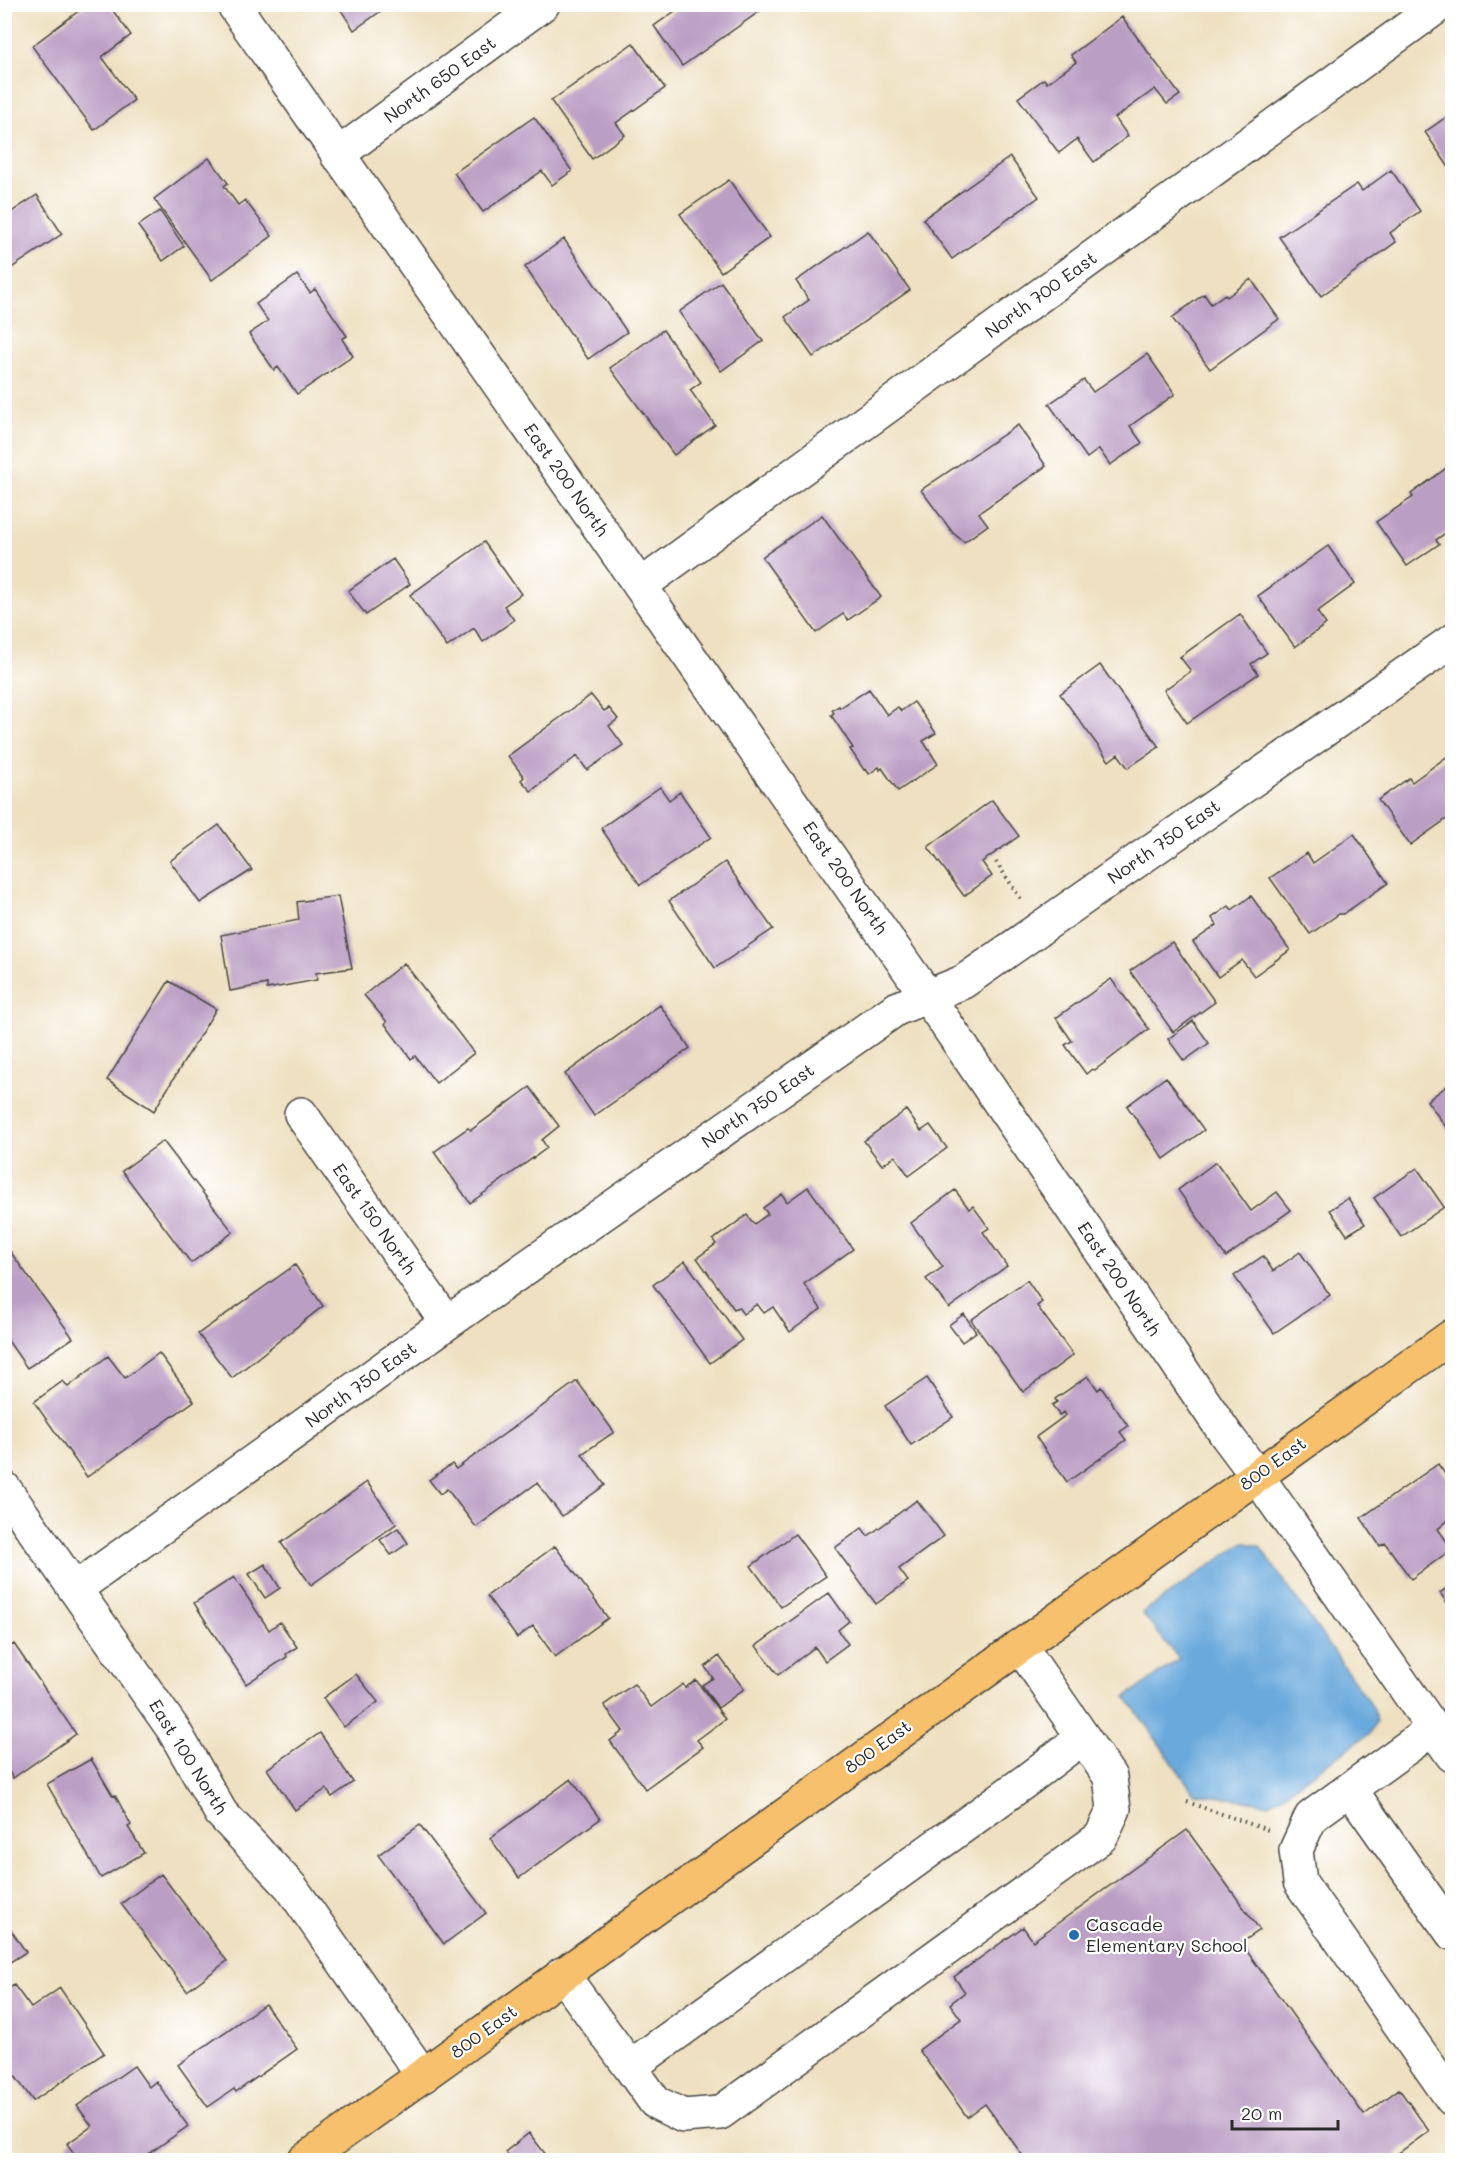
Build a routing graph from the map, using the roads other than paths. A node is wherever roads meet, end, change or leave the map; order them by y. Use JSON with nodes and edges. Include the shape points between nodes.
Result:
{"nodes":[{"id":1,"x":233,"y":4,"type":"edge"},
{"id":2,"x":543,"y":4,"type":"edge"},
{"id":3,"x":1441,"y":4,"type":"edge"},
{"id":4,"x":337,"y":155,"type":"junction"},
{"id":5,"x":640,"y":586,"type":"junction"},
{"id":6,"x":1452,"y":641,"type":"edge"},
{"id":7,"x":927,"y":996,"type":"junction"},
{"id":8,"x":301,"y":1114,"type":"dead end"},
{"id":9,"x":447,"y":1323,"type":"junction"},
{"id":10,"x":1452,"y":1336,"type":"edge"},
{"id":11,"x":1257,"y":1476,"type":"junction"},
{"id":12,"x":4,"y":1488,"type":"edge"},
{"id":13,"x":75,"y":1589,"type":"junction"},
{"id":14,"x":1020,"y":1646,"type":"junction"},
{"id":15,"x":1434,"y":1728,"type":"junction"},
{"id":16,"x":1083,"y":1737,"type":"junction"},
{"id":17,"x":1452,"y":1755,"type":"edge"},
{"id":18,"x":1350,"y":1789,"type":"junction"},
{"id":19,"x":1452,"y":1932,"type":"edge"},
{"id":20,"x":562,"y":1974,"type":"junction"},
{"id":21,"x":630,"y":2067,"type":"junction"},
{"id":22,"x":423,"y":2076,"type":"junction"},
{"id":23,"x":1452,"y":2099,"type":"edge"},
{"id":24,"x":305,"y":2160,"type":"edge"}],
"edges":[{"from":1,"to":4,"type":"street","name":"East 200 North"},
{"from":2,"to":4,"type":"street","name":"North 650 East"},
{"from":3,"to":5,"type":"street","name":"North 700 East"},
{"from":4,"to":5,"type":"street","name":"East 200 North"},
{"from":5,"to":7,"type":"street","name":"East 200 North"},
{"from":6,"to":7,"type":"street","name":"North 750 East","via":[[963,982]]},
{"from":7,"to":9,"type":"street","name":"North 750 East","via":[[896,1009]]},
{"from":7,"to":11,"type":"street","name":"East 200 North"},
{"from":8,"to":9,"type":"street","name":"East 150 North"},
{"from":9,"to":13,"type":"street","name":"North 750 East"},
{"from":10,"to":11,"type":"main road","name":"800 East"},
{"from":11,"to":14,"type":"main road","name":"800 East"},
{"from":11,"to":15,"type":"street","name":"East 200 North"},
{"from":12,"to":13,"type":"street","name":"East 100 North"},
{"from":13,"to":22,"type":"street","name":"East 100 North","via":[[173,1729],[221,1813],[291,1887]]},
{"from":14,"to":16,"type":"street"},
{"from":14,"to":20,"type":"main road","name":"800 East"},
{"from":15,"to":17,"type":"street","name":"East 200 North"},
{"from":15,"to":18,"type":"street"},
{"from":16,"to":21,"type":"street"},
{"from":16,"to":21,"type":"street","via":[[1110,1777],[1113,1809],[1101,1837],[720,2113],[683,2116],[655,2102]]},
{"from":18,"to":19,"type":"street"},
{"from":18,"to":23,"type":"street","via":[[1311,1817],[1296,1850],[1300,1882]]},
{"from":20,"to":21,"type":"street"},
{"from":20,"to":22,"type":"main road","name":"800 East"},
{"from":22,"to":24,"type":"main road","name":"800 East"}]}
